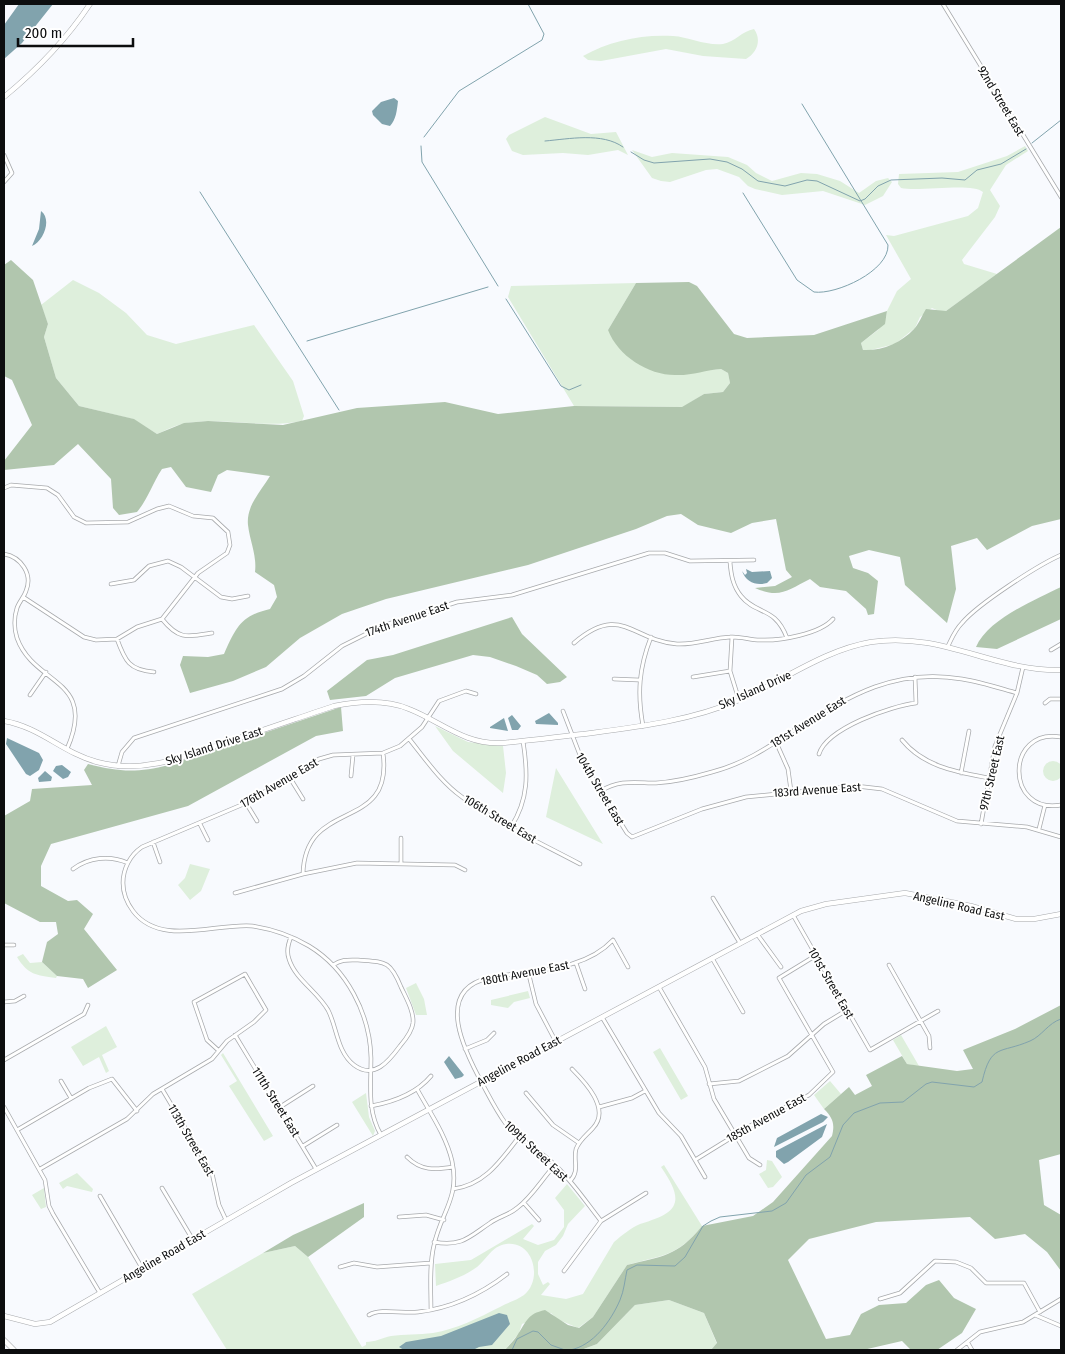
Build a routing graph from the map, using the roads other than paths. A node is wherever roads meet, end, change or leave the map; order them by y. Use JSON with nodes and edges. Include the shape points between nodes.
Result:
{"nodes":[{"id":1,"x":90,"y":4,"type":"edge"},
{"id":2,"x":943,"y":4,"type":"edge"},
{"id":3,"x":4,"y":97,"type":"edge"},
{"id":4,"x":4,"y":155,"type":"edge"},
{"id":5,"x":4,"y":182,"type":"edge"},
{"id":6,"x":1061,"y":197,"type":"edge"},
{"id":7,"x":4,"y":488,"type":"edge"},
{"id":8,"x":4,"y":554,"type":"edge"},
{"id":9,"x":1061,"y":554,"type":"edge"},
{"id":10,"x":754,"y":560,"type":"dead end"},
{"id":11,"x":730,"y":562,"type":"junction"},
{"id":12,"x":194,"y":578,"type":"junction"},
{"id":13,"x":110,"y":584,"type":"dead end"},
{"id":14,"x":248,"y":596,"type":"dead end"},
{"id":15,"x":24,"y":597,"type":"junction"},
{"id":16,"x":162,"y":619,"type":"junction"},
{"id":17,"x":833,"y":619,"type":"dead end"},
{"id":18,"x":212,"y":633,"type":"dead end"},
{"id":19,"x":651,"y":637,"type":"junction"},
{"id":20,"x":732,"y":637,"type":"junction"},
{"id":21,"x":787,"y":638,"type":"junction"},
{"id":22,"x":117,"y":639,"type":"junction"},
{"id":23,"x":574,"y":643,"type":"dead end"},
{"id":24,"x":1061,"y":644,"type":"edge"},
{"id":25,"x":948,"y":646,"type":"junction"},
{"id":26,"x":1051,"y":650,"type":"dead end"},
{"id":27,"x":1023,"y":666,"type":"junction"},
{"id":28,"x":1061,"y":670,"type":"edge"},
{"id":29,"x":730,"y":671,"type":"junction"},
{"id":30,"x":46,"y":672,"type":"junction"},
{"id":31,"x":154,"y":672,"type":"dead end"},
{"id":32,"x":693,"y":677,"type":"dead end"},
{"id":33,"x":915,"y":677,"type":"junction"},
{"id":34,"x":614,"y":679,"type":"dead end"},
{"id":35,"x":639,"y":680,"type":"junction"},
{"id":36,"x":1017,"y":693,"type":"junction"},
{"id":37,"x":476,"y":694,"type":"dead end"},
{"id":38,"x":30,"y":695,"type":"dead end"},
{"id":39,"x":739,"y":700,"type":"junction"},
{"id":40,"x":1061,"y":700,"type":"edge"},
{"id":41,"x":1045,"y":704,"type":"dead end"},
{"id":42,"x":563,"y":711,"type":"dead end"},
{"id":43,"x":427,"y":717,"type":"junction"},
{"id":44,"x":4,"y":721,"type":"edge"},
{"id":45,"x":644,"y":726,"type":"junction"},
{"id":46,"x":970,"y":731,"type":"dead end"},
{"id":47,"x":572,"y":735,"type":"junction"},
{"id":48,"x":1061,"y":737,"type":"edge"},
{"id":49,"x":410,"y":740,"type":"junction"},
{"id":50,"x":902,"y":740,"type":"dead end"},
{"id":51,"x":523,"y":741,"type":"junction"},
{"id":52,"x":776,"y":742,"type":"junction"},
{"id":53,"x":67,"y":749,"type":"junction"},
{"id":54,"x":382,"y":754,"type":"junction"},
{"id":55,"x":819,"y":754,"type":"dead end"},
{"id":56,"x":353,"y":755,"type":"junction"},
{"id":57,"x":118,"y":766,"type":"junction"},
{"id":58,"x":961,"y":773,"type":"junction"},
{"id":59,"x":351,"y":776,"type":"dead end"},
{"id":60,"x":290,"y":778,"type":"junction"},
{"id":61,"x":989,"y":778,"type":"junction"},
{"id":62,"x":601,"y":791,"type":"junction"},
{"id":63,"x":791,"y":791,"type":"junction"},
{"id":64,"x":304,"y":799,"type":"dead end"},
{"id":65,"x":246,"y":802,"type":"junction"},
{"id":66,"x":1045,"y":805,"type":"junction"},
{"id":67,"x":1061,"y":805,"type":"edge"},
{"id":68,"x":257,"y":822,"type":"dead end"},
{"id":69,"x":200,"y":824,"type":"junction"},
{"id":70,"x":981,"y":824,"type":"junction"},
{"id":71,"x":510,"y":827,"type":"junction"},
{"id":72,"x":1039,"y":829,"type":"junction"},
{"id":73,"x":632,"y":837,"type":"joint"},
{"id":74,"x":1061,"y":837,"type":"edge"},
{"id":75,"x":401,"y":838,"type":"dead end"},
{"id":76,"x":208,"y":840,"type":"dead end"},
{"id":77,"x":153,"y":842,"type":"junction"},
{"id":78,"x":160,"y":862,"type":"dead end"},
{"id":79,"x":401,"y":862,"type":"junction"},
{"id":80,"x":128,"y":863,"type":"junction"},
{"id":81,"x":580,"y":864,"type":"dead end"},
{"id":82,"x":74,"y":870,"type":"dead end"},
{"id":83,"x":465,"y":870,"type":"dead end"},
{"id":84,"x":303,"y":874,"type":"junction"},
{"id":85,"x":236,"y":893,"type":"dead end"},
{"id":86,"x":713,"y":898,"type":"dead end"},
{"id":87,"x":793,"y":914,"type":"junction"},
{"id":88,"x":1061,"y":914,"type":"edge"},
{"id":89,"x":757,"y":934,"type":"junction"},
{"id":90,"x":291,"y":937,"type":"junction"},
{"id":91,"x":740,"y":943,"type":"junction"},
{"id":92,"x":4,"y":945,"type":"edge"},
{"id":93,"x":14,"y":945,"type":"dead end"},
{"id":94,"x":816,"y":956,"type":"junction"},
{"id":95,"x":711,"y":958,"type":"junction"},
{"id":96,"x":576,"y":963,"type":"junction"},
{"id":97,"x":333,"y":965,"type":"junction"},
{"id":98,"x":889,"y":965,"type":"dead end"},
{"id":99,"x":628,"y":967,"type":"dead end"},
{"id":100,"x":781,"y":967,"type":"dead end"},
{"id":101,"x":528,"y":971,"type":"junction"},
{"id":102,"x":658,"y":986,"type":"junction"},
{"id":103,"x":585,"y":989,"type":"dead end"},
{"id":104,"x":24,"y":996,"type":"dead end"},
{"id":105,"x":4,"y":1002,"type":"edge"},
{"id":106,"x":88,"y":1005,"type":"dead end"},
{"id":107,"x":847,"y":1010,"type":"junction"},
{"id":108,"x":938,"y":1011,"type":"dead end"},
{"id":109,"x":744,"y":1012,"type":"dead end"},
{"id":110,"x":602,"y":1016,"type":"junction"},
{"id":111,"x":921,"y":1021,"type":"junction"},
{"id":112,"x":494,"y":1032,"type":"dead end"},
{"id":113,"x":235,"y":1035,"type":"junction"},
{"id":114,"x":811,"y":1036,"type":"junction"},
{"id":115,"x":556,"y":1042,"type":"junction"},
{"id":116,"x":930,"y":1048,"type":"dead end"},
{"id":117,"x":465,"y":1049,"type":"junction"},
{"id":118,"x":218,"y":1050,"type":"junction"},
{"id":119,"x":4,"y":1060,"type":"edge"},
{"id":120,"x":572,"y":1068,"type":"dead end"},
{"id":121,"x":370,"y":1069,"type":"junction"},
{"id":122,"x":431,"y":1076,"type":"dead end"},
{"id":123,"x":61,"y":1081,"type":"dead end"},
{"id":124,"x":481,"y":1082,"type":"junction"},
{"id":125,"x":709,"y":1084,"type":"junction"},
{"id":126,"x":314,"y":1086,"type":"dead end"},
{"id":127,"x":162,"y":1089,"type":"junction"},
{"id":128,"x":417,"y":1089,"type":"junction"},
{"id":129,"x":645,"y":1090,"type":"junction"},
{"id":130,"x":526,"y":1093,"type":"dead end"},
{"id":131,"x":71,"y":1098,"type":"junction"},
{"id":132,"x":371,"y":1106,"type":"junction"},
{"id":133,"x":4,"y":1107,"type":"edge"},
{"id":134,"x":280,"y":1107,"type":"junction"},
{"id":135,"x":598,"y":1108,"type":"junction"},
{"id":136,"x":428,"y":1110,"type":"junction"},
{"id":137,"x":137,"y":1111,"type":"junction"},
{"id":138,"x":337,"y":1125,"type":"dead end"},
{"id":139,"x":17,"y":1130,"type":"junction"},
{"id":140,"x":381,"y":1135,"type":"junction"},
{"id":141,"x":736,"y":1135,"type":"junction"},
{"id":142,"x":519,"y":1137,"type":"junction"},
{"id":143,"x":579,"y":1143,"type":"junction"},
{"id":144,"x":303,"y":1146,"type":"junction"},
{"id":145,"x":407,"y":1157,"type":"dead end"},
{"id":146,"x":695,"y":1160,"type":"junction"},
{"id":147,"x":555,"y":1165,"type":"junction"},
{"id":148,"x":760,"y":1165,"type":"dead end"},
{"id":149,"x":453,"y":1167,"type":"junction"},
{"id":150,"x":40,"y":1169,"type":"junction"},
{"id":151,"x":316,"y":1169,"type":"junction"},
{"id":152,"x":705,"y":1178,"type":"dead end"},
{"id":153,"x":570,"y":1181,"type":"junction"},
{"id":154,"x":162,"y":1188,"type":"dead end"},
{"id":155,"x":453,"y":1189,"type":"junction"},
{"id":156,"x":646,"y":1193,"type":"dead end"},
{"id":157,"x":100,"y":1196,"type":"dead end"},
{"id":158,"x":524,"y":1203,"type":"junction"},
{"id":159,"x":398,"y":1217,"type":"dead end"},
{"id":160,"x":226,"y":1220,"type":"junction"},
{"id":161,"x":444,"y":1220,"type":"junction"},
{"id":162,"x":539,"y":1220,"type":"dead end"},
{"id":163,"x":601,"y":1221,"type":"junction"},
{"id":164,"x":193,"y":1240,"type":"junction"},
{"id":165,"x":434,"y":1242,"type":"junction"},
{"id":166,"x":431,"y":1263,"type":"junction"},
{"id":167,"x":340,"y":1267,"type":"dead end"},
{"id":168,"x":142,"y":1268,"type":"junction"},
{"id":169,"x":564,"y":1271,"type":"dead end"},
{"id":170,"x":508,"y":1274,"type":"dead end"},
{"id":171,"x":100,"y":1294,"type":"junction"},
{"id":172,"x":880,"y":1299,"type":"dead end"},
{"id":173,"x":1061,"y":1299,"type":"edge"},
{"id":174,"x":432,"y":1310,"type":"junction"},
{"id":175,"x":1040,"y":1312,"type":"junction"},
{"id":176,"x":368,"y":1315,"type":"dead end"},
{"id":177,"x":1035,"y":1315,"type":"junction"},
{"id":178,"x":4,"y":1316,"type":"edge"},
{"id":179,"x":1061,"y":1326,"type":"edge"},
{"id":180,"x":4,"y":1340,"type":"edge"},
{"id":181,"x":968,"y":1343,"type":"junction"},
{"id":182,"x":14,"y":1350,"type":"edge"},
{"id":183,"x":957,"y":1350,"type":"edge"},
{"id":184,"x":972,"y":1350,"type":"edge"}],
"edges":[{"from":1,"to":3,"type":"street","via":[[43,63]]},
{"from":2,"to":6,"type":"street","name":"92nd Street East"},
{"from":4,"to":5,"type":"street","via":[[12,173]]},
{"from":7,"to":12,"type":"street","via":[[47,488],[58,495],[74,518],[86,523],[128,522],[169,506],[193,516],[213,518],[228,532],[229,549]]},
{"from":8,"to":15,"type":"street","via":[[16,559],[26,570],[28,585]]},
{"from":9,"to":25,"type":"street","via":[[967,617]]},
{"from":10,"to":11,"type":"street"},
{"from":11,"to":21,"type":"street","via":[[734,585],[742,598],[769,613]]},
{"from":11,"to":57,"type":"street","name":"174th Avenue East","via":[[690,561],[665,553],[649,553],[512,595],[458,602],[382,626],[342,646],[282,689],[134,738],[122,752]]},
{"from":12,"to":13,"type":"street","via":[[178,565],[164,561],[149,566],[134,580]]},
{"from":12,"to":14,"type":"street","via":[[221,597]]},
{"from":12,"to":16,"type":"street"},
{"from":15,"to":22,"type":"street","via":[[84,637]]},
{"from":15,"to":30,"type":"street","via":[[15,615],[17,638],[27,656]]},
{"from":16,"to":18,"type":"street","via":[[182,636]]},
{"from":16,"to":22,"type":"street"},
{"from":17,"to":21,"type":"street","via":[[825,626]]},
{"from":19,"to":20,"type":"street","via":[[676,644]]},
{"from":19,"to":23,"type":"street","via":[[631,627],[612,624],[592,629]]},
{"from":19,"to":35,"type":"street"},
{"from":20,"to":21,"type":"street","via":[[759,640]]},
{"from":20,"to":29,"type":"street"},
{"from":22,"to":31,"type":"street","via":[[129,664],[138,670]]},
{"from":24,"to":26,"type":"street"},
{"from":25,"to":27,"type":"street","name":"Sky Island Drive"},
{"from":25,"to":39,"type":"street","name":"Sky Island Drive","via":[[908,639],[857,645],[834,652]]},
{"from":27,"to":28,"type":"street"},
{"from":27,"to":36,"type":"street","name":"97th Street East"},
{"from":29,"to":32,"type":"street"},
{"from":29,"to":39,"type":"street"},
{"from":30,"to":38,"type":"street"},
{"from":30,"to":53,"type":"street","via":[[65,689],[74,706],[75,724]]},
{"from":33,"to":36,"type":"street","name":"181st Avenue East","via":[[963,679]]},
{"from":33,"to":52,"type":"street","name":"181st Avenue East","via":[[886,682],[856,693]]},
{"from":33,"to":55,"type":"street","via":[[916,703],[884,710],[861,720],[824,744]]},
{"from":34,"to":35,"type":"street"},
{"from":35,"to":45,"type":"street"},
{"from":36,"to":61,"type":"street","name":"97th Street East","via":[[998,738]]},
{"from":37,"to":43,"type":"street","name":"176th Avenue East","via":[[466,691],[447,697],[439,701]]},
{"from":39,"to":45,"type":"street","name":"Sky Island Drive","via":[[688,717]]},
{"from":40,"to":41,"type":"street","via":[[1050,699]]},
{"from":42,"to":47,"type":"street","name":"104th Street East"},
{"from":43,"to":49,"type":"street","name":"176th Avenue East","via":[[422,728]]},
{"from":43,"to":51,"type":"street","name":"Sky Island Drive","via":[[468,738],[497,743]]},
{"from":43,"to":57,"type":"street","name":"Sky Island Drive East","via":[[408,708],[380,702],[346,704],[162,764]]},
{"from":44,"to":53,"type":"street","name":"Sky Island Drive East","via":[[42,733]]},
{"from":45,"to":47,"type":"street","name":"Sky Island Drive"},
{"from":46,"to":58,"type":"street"},
{"from":47,"to":51,"type":"street","name":"Sky Island Drive"},
{"from":47,"to":62,"type":"street","name":"104th Street East","via":[[583,763]]},
{"from":48,"to":66,"type":"street","via":[[1034,742],[1020,761],[1018,775],[1023,790]]},
{"from":49,"to":54,"type":"street","name":"176th Avenue East"},
{"from":49,"to":71,"type":"street","name":"106th Street East","via":[[454,790]]},
{"from":50,"to":58,"type":"street","via":[[911,750],[937,766]]},
{"from":51,"to":71,"type":"street","via":[[528,776],[523,804]]},
{"from":52,"to":62,"type":"street","name":"181st Avenue East","via":[[749,759],[712,772],[667,782],[622,783]]},
{"from":52,"to":63,"type":"street","via":[[786,761]]},
{"from":53,"to":57,"type":"street","name":"Sky Island Drive East","via":[[88,760]]},
{"from":54,"to":56,"type":"street","name":"176th Avenue East"},
{"from":54,"to":84,"type":"street","via":[[385,772],[376,794],[360,809],[332,821],[319,831],[306,850]]},
{"from":56,"to":59,"type":"street"},
{"from":56,"to":60,"type":"street","name":"176th Avenue East","via":[[326,757]]},
{"from":58,"to":61,"type":"street"},
{"from":60,"to":64,"type":"street"},
{"from":60,"to":65,"type":"street","name":"176th Avenue East"},
{"from":61,"to":70,"type":"street","name":"97th Street East"},
{"from":62,"to":73,"type":"street","name":"104th Street East"},
{"from":63,"to":70,"type":"street","name":"183rd Avenue East","via":[[873,787],[946,818]]},
{"from":63,"to":73,"type":"street","name":"183rd Avenue East","via":[[754,795],[710,806]]},
{"from":65,"to":68,"type":"street"},
{"from":65,"to":69,"type":"street","name":"176th Avenue East"},
{"from":66,"to":67,"type":"street"},
{"from":66,"to":72,"type":"street"},
{"from":69,"to":76,"type":"street"},
{"from":69,"to":77,"type":"street","name":"176th Avenue East"},
{"from":70,"to":72,"type":"street","name":"183rd Avenue East"},
{"from":71,"to":81,"type":"street","name":"106th Street East"},
{"from":72,"to":74,"type":"street","name":"183rd Avenue East"},
{"from":75,"to":79,"type":"street"},
{"from":77,"to":78,"type":"street"},
{"from":77,"to":80,"type":"street","name":"176th Avenue East","via":[[138,850]]},
{"from":79,"to":83,"type":"street","via":[[455,865]]},
{"from":79,"to":84,"type":"street","via":[[357,863]]},
{"from":80,"to":82,"type":"street","via":[[106,857],[85,862]]},
{"from":80,"to":90,"type":"street","via":[[123,881],[127,902],[138,917],[152,925],[198,931],[253,926]]},
{"from":84,"to":85,"type":"street"},
{"from":86,"to":91,"type":"street"},
{"from":87,"to":88,"type":"street","name":"Angeline Road East","via":[[826,904],[899,893],[971,906],[1016,919]]},
{"from":87,"to":89,"type":"street","name":"Angeline Road East"},
{"from":87,"to":94,"type":"street","name":"101st Street East"},
{"from":89,"to":91,"type":"street","name":"Angeline Road East"},
{"from":89,"to":100,"type":"street"},
{"from":90,"to":97,"type":"street"},
{"from":90,"to":121,"type":"street","via":[[287,954],[293,969],[320,998],[350,1061],[360,1068]]},
{"from":91,"to":95,"type":"street","name":"Angeline Road East"},
{"from":92,"to":93,"type":"street"},
{"from":94,"to":107,"type":"street","name":"101st Street East"},
{"from":94,"to":114,"type":"street","via":[[778,978]]},
{"from":95,"to":102,"type":"street","name":"Angeline Road East"},
{"from":95,"to":109,"type":"street"},
{"from":96,"to":99,"type":"street","name":"180th Avenue East","via":[[598,953],[613,940]]},
{"from":96,"to":101,"type":"street","name":"180th Avenue East"},
{"from":96,"to":103,"type":"street"},
{"from":97,"to":121,"type":"street","via":[[363,1014],[368,1033]]},
{"from":97,"to":121,"type":"street","via":[[345,959],[375,960],[386,964],[393,970],[412,1014],[410,1032],[390,1060],[382,1067]]},
{"from":98,"to":111,"type":"street"},
{"from":101,"to":115,"type":"street","via":[[536,1004]]},
{"from":101,"to":117,"type":"street","name":"180th Avenue East","via":[[481,980],[463,993],[457,1006],[457,1016]]},
{"from":102,"to":110,"type":"street","name":"Angeline Road East"},
{"from":102,"to":125,"type":"street","via":[[705,1067]]},
{"from":104,"to":105,"type":"street","via":[[15,1002]]},
{"from":106,"to":119,"type":"street","via":[[84,1014]]},
{"from":107,"to":111,"type":"street","name":"101st Street East","via":[[870,1050]]},
{"from":107,"to":114,"type":"street"},
{"from":108,"to":111,"type":"street"},
{"from":110,"to":115,"type":"street","name":"Angeline Road East"},
{"from":110,"to":129,"type":"street"},
{"from":111,"to":116,"type":"street","via":[[929,1036]]},
{"from":112,"to":117,"type":"street","via":[[487,1040]]},
{"from":113,"to":118,"type":"street"},
{"from":113,"to":118,"type":"street","via":[[266,1010],[245,974],[194,1002],[207,1040]]},
{"from":113,"to":134,"type":"street","name":"111th Street East"},
{"from":114,"to":125,"type":"street","via":[[788,1056],[739,1081]]},
{"from":114,"to":141,"type":"street","name":"185th Avenue East","via":[[833,1072],[809,1095]]},
{"from":115,"to":124,"type":"street","name":"Angeline Road East"},
{"from":117,"to":124,"type":"street","name":"109th Street East"},
{"from":118,"to":127,"type":"street","via":[[207,1063]]},
{"from":120,"to":135,"type":"street","via":[[590,1090]]},
{"from":121,"to":132,"type":"street"},
{"from":122,"to":128,"type":"street"},
{"from":123,"to":131,"type":"street"},
{"from":124,"to":136,"type":"street","name":"Angeline Road East"},
{"from":124,"to":142,"type":"street","name":"109th Street East","via":[[497,1112]]},
{"from":125,"to":141,"type":"street","via":[[714,1099]]},
{"from":126,"to":134,"type":"street"},
{"from":127,"to":137,"type":"street"},
{"from":127,"to":160,"type":"street","name":"113th Street East","via":[[212,1172],[219,1205]]},
{"from":128,"to":132,"type":"street","via":[[394,1101]]},
{"from":128,"to":136,"type":"street"},
{"from":129,"to":135,"type":"street","via":[[632,1098]]},
{"from":129,"to":146,"type":"street","via":[[660,1115],[681,1136]]},
{"from":130,"to":143,"type":"street","via":[[553,1124]]},
{"from":131,"to":137,"type":"street","via":[[112,1079]]},
{"from":131,"to":139,"type":"street"},
{"from":132,"to":140,"type":"street"},
{"from":133,"to":139,"type":"street"},
{"from":134,"to":144,"type":"street","name":"111th Street East"},
{"from":135,"to":143,"type":"street","via":[[596,1124]]},
{"from":136,"to":140,"type":"street","name":"Angeline Road East"},
{"from":136,"to":149,"type":"street","via":[[446,1142]]},
{"from":137,"to":150,"type":"street"},
{"from":138,"to":144,"type":"street"},
{"from":139,"to":150,"type":"street"},
{"from":140,"to":151,"type":"street","name":"Angeline Road East"},
{"from":141,"to":146,"type":"street","name":"185th Avenue East"},
{"from":141,"to":148,"type":"street","via":[[749,1158]]},
{"from":142,"to":147,"type":"street","name":"109th Street East"},
{"from":142,"to":155,"type":"street","via":[[489,1173]]},
{"from":143,"to":153,"type":"street","via":[[576,1170]]},
{"from":144,"to":151,"type":"street","name":"111th Street East"},
{"from":145,"to":149,"type":"street","via":[[426,1169]]},
{"from":146,"to":152,"type":"street"},
{"from":147,"to":153,"type":"street","name":"109th Street East"},
{"from":147,"to":158,"type":"street"},
{"from":149,"to":155,"type":"street"},
{"from":150,"to":171,"type":"street","via":[[47,1185],[52,1214]]},
{"from":151,"to":160,"type":"street","name":"Angeline Road East"},
{"from":153,"to":163,"type":"street","name":"109th Street East"},
{"from":154,"to":164,"type":"street"},
{"from":155,"to":161,"type":"street"},
{"from":156,"to":163,"type":"street"},
{"from":157,"to":168,"type":"street"},
{"from":158,"to":162,"type":"street"},
{"from":158,"to":165,"type":"street","via":[[467,1240],[449,1244]]},
{"from":159,"to":161,"type":"street","via":[[426,1215]]},
{"from":160,"to":164,"type":"street","name":"Angeline Road East"},
{"from":161,"to":165,"type":"street"},
{"from":163,"to":169,"type":"street"},
{"from":164,"to":168,"type":"street","name":"Angeline Road East"},
{"from":165,"to":166,"type":"street"},
{"from":166,"to":167,"type":"street","via":[[377,1267],[354,1263]]},
{"from":166,"to":174,"type":"street"},
{"from":168,"to":171,"type":"street","name":"Angeline Road East"},
{"from":170,"to":174,"type":"street","via":[[477,1294]]},
{"from":171,"to":178,"type":"street","name":"Angeline Road East","via":[[46,1324]]},
{"from":172,"to":175,"type":"street","via":[[900,1293],[929,1264],[942,1260],[971,1268],[986,1283],[1024,1284]]},
{"from":173,"to":175,"type":"street"},
{"from":174,"to":176,"type":"street","via":[[406,1313],[379,1311]]},
{"from":175,"to":177,"type":"street"},
{"from":177,"to":179,"type":"street"},
{"from":177,"to":181,"type":"street","via":[[1019,1324],[985,1329]]},
{"from":180,"to":182,"type":"street"},
{"from":181,"to":183,"type":"street"},
{"from":181,"to":184,"type":"street"}]}
